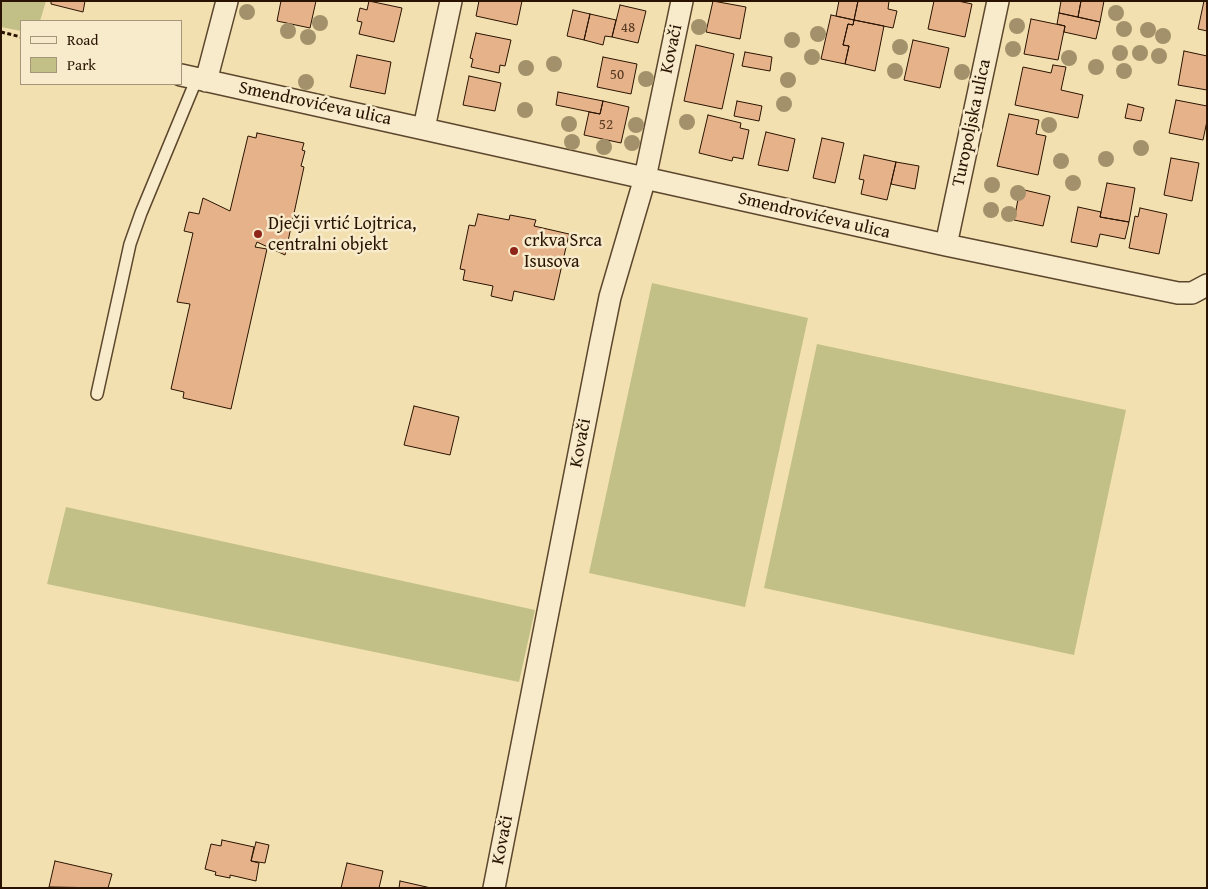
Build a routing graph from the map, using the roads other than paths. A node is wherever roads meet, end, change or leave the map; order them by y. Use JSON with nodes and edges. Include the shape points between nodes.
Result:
{"nodes":[{"id":1,"x":227,"y":1,"type":"edge"},
{"id":2,"x":451,"y":1,"type":"edge"},
{"id":3,"x":682,"y":1,"type":"edge"},
{"id":4,"x":998,"y":1,"type":"edge"},
{"id":5,"x":195,"y":78,"type":"edge"},
{"id":6,"x":424,"y":128,"type":"junction"},
{"id":7,"x":645,"y":178,"type":"junction"},
{"id":8,"x":946,"y":245,"type":"junction"},
{"id":9,"x":1205,"y":287,"type":"edge"},
{"id":10,"x":97,"y":394,"type":"dead end"},
{"id":11,"x":494,"y":888,"type":"edge"}],
"edges":[{"from":1,"to":5,"type":"street"},
{"from":2,"to":6,"type":"street"},
{"from":3,"to":7,"type":"street","name":"Kovači"},
{"from":4,"to":8,"type":"street","name":"Turopoljska ulica"},
{"from":5,"to":6,"type":"street","name":"Smendrovićeva ulica"},
{"from":5,"to":10,"type":"lane","via":[[130,244]]},
{"from":6,"to":7,"type":"street","name":"Smendrovićeva ulica"},
{"from":7,"to":8,"type":"street","name":"Smendrovićeva ulica"},
{"from":7,"to":11,"type":"street","name":"Kovači","via":[[601,338]]},
{"from":8,"to":9,"type":"street","name":"Smendrovićeva ulica","via":[[1178,293],[1192,293]]}]}
